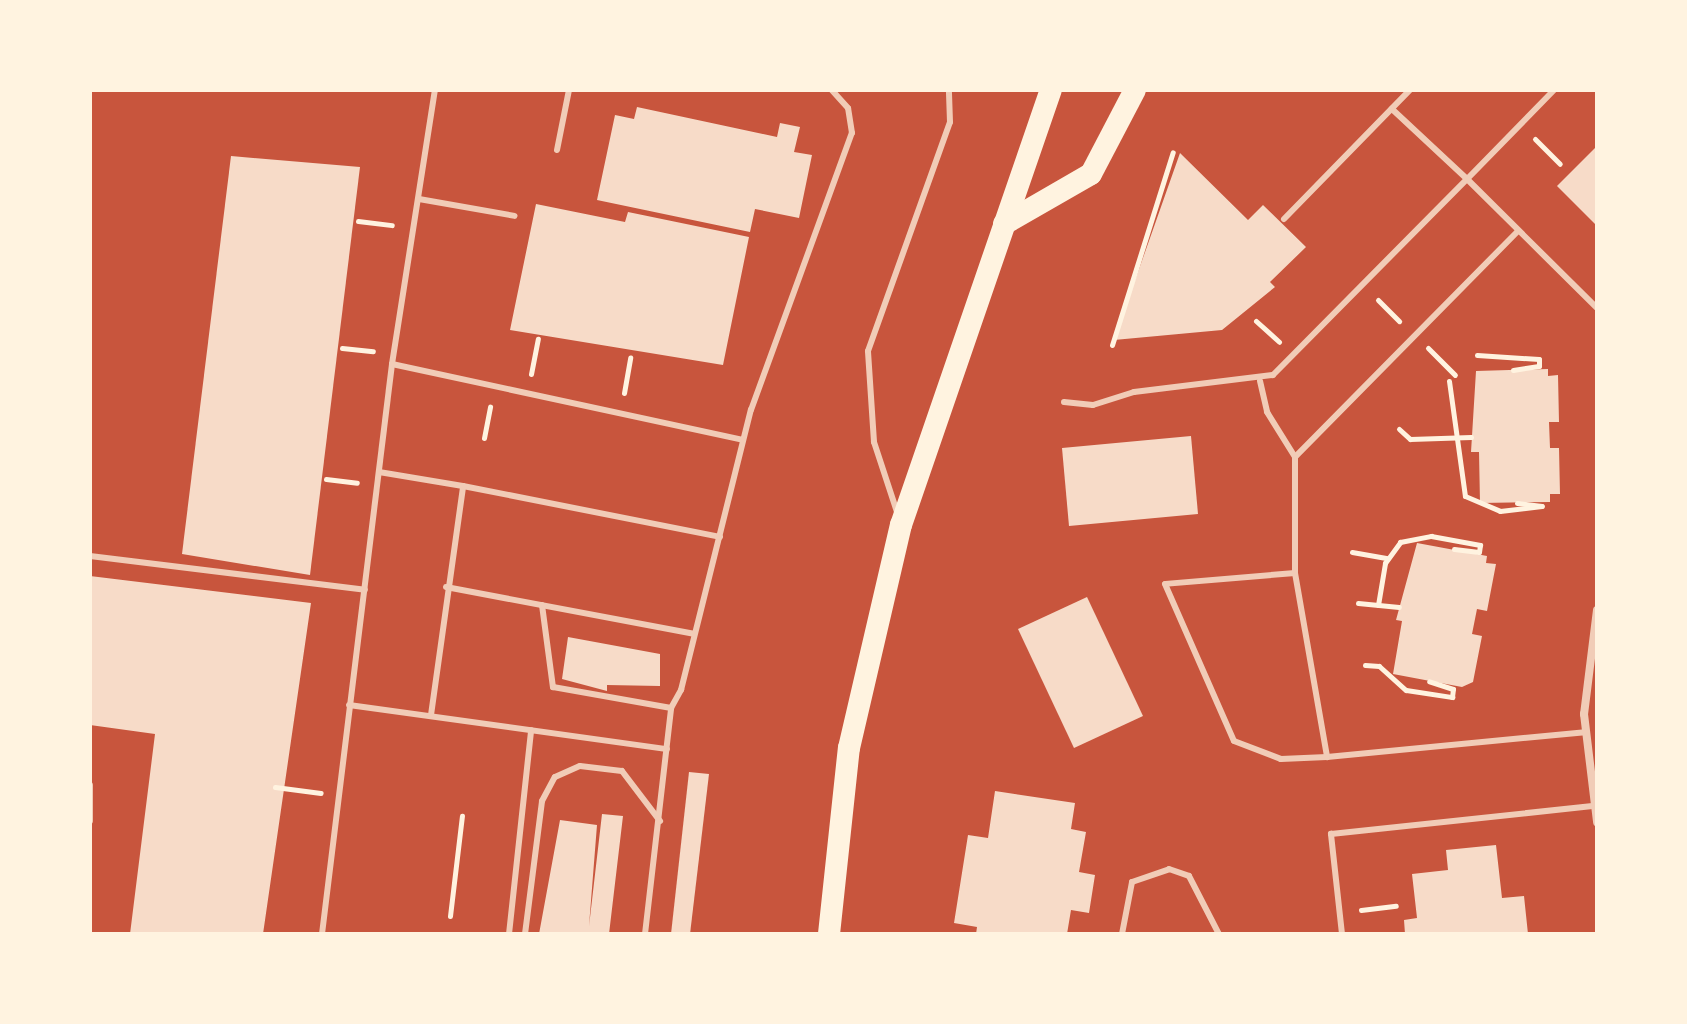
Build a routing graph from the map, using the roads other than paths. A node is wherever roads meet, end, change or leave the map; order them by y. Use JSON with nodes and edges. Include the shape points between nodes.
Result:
{"nodes":[{"id":1,"x":435,"y":90,"type":"edge"},
{"id":2,"x":569,"y":90,"type":"edge"},
{"id":3,"x":832,"y":90,"type":"edge"},
{"id":4,"x":949,"y":90,"type":"edge"},
{"id":5,"x":1051,"y":90,"type":"edge"},
{"id":6,"x":1135,"y":90,"type":"edge"},
{"id":7,"x":1410,"y":90,"type":"edge"},
{"id":8,"x":1554,"y":90,"type":"edge"},
{"id":9,"x":1392,"y":109,"type":"junction"},
{"id":10,"x":557,"y":150,"type":"dead end"},
{"id":11,"x":1467,"y":179,"type":"junction"},
{"id":12,"x":419,"y":199,"type":"junction"},
{"id":13,"x":515,"y":216,"type":"dead end"},
{"id":14,"x":1284,"y":219,"type":"dead end"},
{"id":15,"x":1004,"y":224,"type":"junction"},
{"id":16,"x":1518,"y":231,"type":"junction"},
{"id":17,"x":1597,"y":308,"type":"edge"},
{"id":18,"x":392,"y":364,"type":"junction"},
{"id":19,"x":1260,"y":381,"type":"junction"},
{"id":20,"x":1064,"y":402,"type":"dead end"},
{"id":21,"x":743,"y":440,"type":"junction"},
{"id":22,"x":1295,"y":457,"type":"junction"},
{"id":23,"x":379,"y":472,"type":"junction"},
{"id":24,"x":463,"y":486,"type":"junction"},
{"id":25,"x":901,"y":525,"type":"junction"},
{"id":26,"x":720,"y":537,"type":"junction"},
{"id":27,"x":90,"y":556,"type":"edge"},
{"id":28,"x":1295,"y":573,"type":"junction"},
{"id":29,"x":446,"y":587,"type":"junction"},
{"id":30,"x":365,"y":590,"type":"junction"},
{"id":31,"x":542,"y":605,"type":"junction"},
{"id":32,"x":1597,"y":610,"type":"edge"},
{"id":33,"x":694,"y":634,"type":"junction"},
{"id":34,"x":349,"y":705,"type":"junction"},
{"id":35,"x":671,"y":708,"type":"junction"},
{"id":36,"x":431,"y":715,"type":"junction"},
{"id":37,"x":531,"y":730,"type":"junction"},
{"id":38,"x":1585,"y":732,"type":"junction"},
{"id":39,"x":667,"y":749,"type":"junction"},
{"id":40,"x":1327,"y":757,"type":"junction"},
{"id":41,"x":90,"y":785,"type":"edge"},
{"id":42,"x":1593,"y":806,"type":"junction"},
{"id":43,"x":90,"y":821,"type":"edge"},
{"id":44,"x":660,"y":821,"type":"junction"},
{"id":45,"x":1597,"y":822,"type":"edge"},
{"id":46,"x":322,"y":934,"type":"edge"},
{"id":47,"x":509,"y":934,"type":"edge"},
{"id":48,"x":525,"y":934,"type":"edge"},
{"id":49,"x":645,"y":934,"type":"edge"},
{"id":50,"x":829,"y":934,"type":"edge"},
{"id":51,"x":1122,"y":934,"type":"edge"},
{"id":52,"x":1219,"y":934,"type":"edge"},
{"id":53,"x":1342,"y":934,"type":"edge"}],
"edges":[{"from":1,"to":12,"type":"lane"},
{"from":2,"to":10,"type":"lane"},
{"from":3,"to":21,"type":"lane","via":[[851,115],[849,144]]},
{"from":4,"to":25,"type":"lane","via":[[950,122],[868,351],[874,442]]},
{"from":5,"to":15,"type":"highway"},
{"from":6,"to":15,"type":"highway","via":[[1091,174]]},
{"from":7,"to":9,"type":"lane"},
{"from":8,"to":11,"type":"lane"},
{"from":9,"to":11,"type":"lane"},
{"from":9,"to":14,"type":"lane"},
{"from":11,"to":16,"type":"lane"},
{"from":11,"to":19,"type":"lane","via":[[1293,355]]},
{"from":12,"to":13,"type":"lane"},
{"from":12,"to":18,"type":"lane","via":[[410,227]]},
{"from":15,"to":25,"type":"highway"},
{"from":16,"to":17,"type":"lane"},
{"from":16,"to":22,"type":"lane"},
{"from":18,"to":21,"type":"lane"},
{"from":18,"to":23,"type":"lane"},
{"from":19,"to":20,"type":"lane","via":[[1134,392],[1093,405]]},
{"from":19,"to":22,"type":"lane","via":[[1267,412]]},
{"from":21,"to":26,"type":"lane"},
{"from":22,"to":28,"type":"lane"},
{"from":23,"to":24,"type":"lane"},
{"from":23,"to":30,"type":"lane"},
{"from":24,"to":26,"type":"lane"},
{"from":24,"to":29,"type":"lane"},
{"from":25,"to":50,"type":"highway","via":[[849,748]]},
{"from":26,"to":33,"type":"lane"},
{"from":27,"to":30,"type":"lane"},
{"from":28,"to":40,"type":"lane"},
{"from":28,"to":40,"type":"lane","via":[[1165,584],[1234,741],[1281,759]]},
{"from":29,"to":31,"type":"lane"},
{"from":29,"to":36,"type":"lane"},
{"from":30,"to":34,"type":"lane"},
{"from":31,"to":33,"type":"lane"},
{"from":31,"to":35,"type":"lane","via":[[553,687]]},
{"from":32,"to":38,"type":"street"},
{"from":33,"to":35,"type":"lane"},
{"from":34,"to":36,"type":"lane"},
{"from":34,"to":46,"type":"lane"},
{"from":35,"to":39,"type":"lane"},
{"from":36,"to":37,"type":"lane"},
{"from":37,"to":39,"type":"lane"},
{"from":37,"to":47,"type":"lane"},
{"from":38,"to":40,"type":"lane"},
{"from":38,"to":42,"type":"street"},
{"from":39,"to":44,"type":"lane"},
{"from":41,"to":43,"type":"lane"},
{"from":42,"to":45,"type":"street"},
{"from":42,"to":53,"type":"lane","via":[[1331,834]]},
{"from":44,"to":48,"type":"lane","via":[[622,771],[580,766],[555,777],[542,801]]},
{"from":44,"to":49,"type":"lane"},
{"from":51,"to":52,"type":"lane","via":[[1132,882],[1169,869],[1189,876]]}]}
